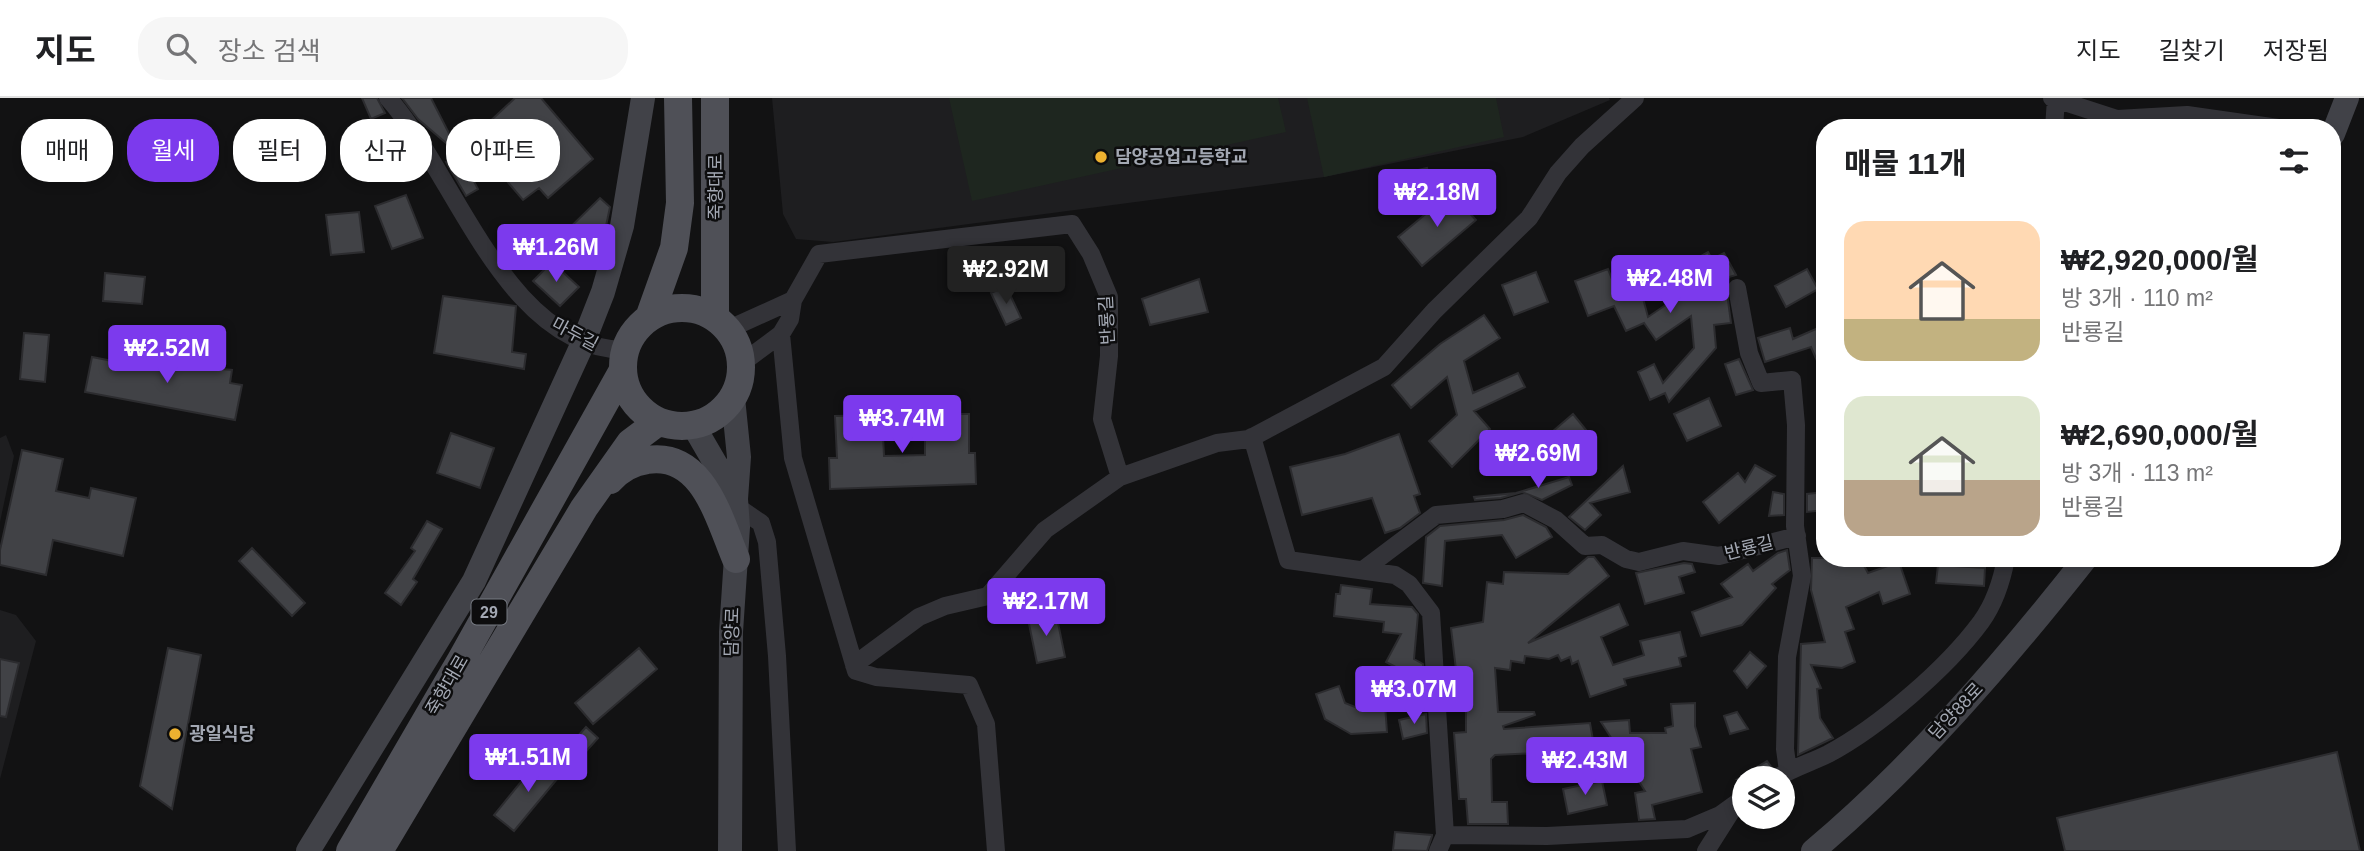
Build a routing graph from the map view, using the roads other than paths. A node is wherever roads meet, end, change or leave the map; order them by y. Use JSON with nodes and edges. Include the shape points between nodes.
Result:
{"nodes":[{"id":1,"x":388,"y":98,"type":"edge"},
{"id":2,"x":643,"y":98,"type":"edge"},
{"id":3,"x":678,"y":98,"type":"edge"},
{"id":4,"x":715,"y":98,"type":"edge"},
{"id":5,"x":1635,"y":98,"type":"edge"},
{"id":6,"x":2347,"y":98,"type":"edge"},
{"id":7,"x":2054,"y":99,"type":"edge"},
{"id":8,"x":2054,"y":119,"type":"edge"},
{"id":9,"x":2117,"y":119,"type":"edge"},
{"id":10,"x":2117,"y":119,"type":"edge"},
{"id":11,"x":2210,"y":119,"type":"edge"},
{"id":12,"x":2339,"y":119,"type":"edge"},
{"id":13,"x":1737,"y":288,"type":"dead end"},
{"id":14,"x":793,"y":300,"type":"junction"},
{"id":15,"x":649,"y":318,"type":"junction"},
{"id":16,"x":722,"y":323,"type":"junction"},
{"id":17,"x":781,"y":334,"type":"junction"},
{"id":18,"x":583,"y":342,"type":"junction"},
{"id":19,"x":624,"y":360,"type":"junction"},
{"id":20,"x":742,"y":363,"type":"junction"},
{"id":21,"x":733,"y":398,"type":"junction"},
{"id":22,"x":658,"y":422,"type":"junction"},
{"id":23,"x":693,"y":425,"type":"junction"},
{"id":24,"x":1252,"y":437,"type":"junction"},
{"id":25,"x":1120,"y":477,"type":"junction"},
{"id":26,"x":736,"y":503,"type":"junction"},
{"id":27,"x":584,"y":508,"type":"junction"},
{"id":28,"x":1797,"y":536,"type":"junction"},
{"id":29,"x":736,"y":559,"type":"junction"},
{"id":30,"x":2004,"y":567,"type":"edge"},
{"id":31,"x":2079,"y":567,"type":"edge"},
{"id":32,"x":1363,"y":570,"type":"junction"},
{"id":33,"x":854,"y":665,"type":"junction"},
{"id":34,"x":1783,"y":766,"type":"edge"},
{"id":35,"x":1795,"y":769,"type":"edge"},
{"id":36,"x":1732,"y":806,"type":"edge"},
{"id":37,"x":1732,"y":813,"type":"edge"},
{"id":38,"x":1442,"y":843,"type":"edge"},
{"id":39,"x":307,"y":851,"type":"edge"},
{"id":40,"x":350,"y":851,"type":"edge"},
{"id":41,"x":379,"y":851,"type":"edge"},
{"id":42,"x":730,"y":851,"type":"edge"},
{"id":43,"x":787,"y":851,"type":"edge"},
{"id":44,"x":996,"y":851,"type":"edge"},
{"id":45,"x":1706,"y":851,"type":"edge"},
{"id":46,"x":1813,"y":851,"type":"edge"}],
"edges":[{"from":1,"to":18,"type":"street","name":"마두길","via":[[405,117],[462,214],[517,292]]},
{"from":2,"to":18,"type":"main road","via":[[622,226]]},
{"from":3,"to":15,"type":"main road","name":"죽향대로","via":[[680,203],[676,237]]},
{"from":4,"to":16,"type":"main road","name":"죽향대로"},
{"from":5,"to":24,"type":"street","via":[[1582,146],[1528,218],[1384,367]]},
{"from":6,"to":12,"type":"main road"},
{"from":7,"to":8,"type":"street"},
{"from":7,"to":9,"type":"street"},
{"from":10,"to":11,"type":"street"},
{"from":13,"to":28,"type":"street","name":"반룡길","via":[[1749,353],[1761,383],[1791,380]]},
{"from":14,"to":16,"type":"street"},
{"from":14,"to":17,"type":"street"},
{"from":14,"to":25,"type":"street","name":"반룡길","via":[[819,254],[1072,224],[1109,297],[1102,419]]},
{"from":15,"to":16,"type":"main road","via":[[682,307],[699,310]]},
{"from":15,"to":19,"type":"main road","via":[[634,332]]},
{"from":16,"to":20,"type":"main road","via":[[738,345]]},
{"from":17,"to":20,"type":"street"},
{"from":17,"to":33,"type":"street","via":[[793,458]]},
{"from":18,"to":19,"type":"street","name":"마두길"},
{"from":18,"to":39,"type":"main road","via":[[474,581]]},
{"from":19,"to":22,"type":"main road","via":[[628,391],[640,409]]},
{"from":19,"to":40,"type":"main road","name":"죽향대로","number":"29","via":[[468,649]]},
{"from":20,"to":21,"type":"main road"},
{"from":21,"to":23,"type":"main road","via":[[715,416]]},
{"from":21,"to":26,"type":"main road","name":"담양로","via":[[739,457]]},
{"from":22,"to":23,"type":"main road"},
{"from":22,"to":27,"type":"main road","name":"죽향대로","number":"29","via":[[630,443]]},
{"from":23,"to":26,"type":"main road"},
{"from":24,"to":25,"type":"street","via":[[1217,443]]},
{"from":24,"to":32,"type":"street","via":[[1288,560]]},
{"from":25,"to":33,"type":"street","via":[[1045,530],[988,596],[919,617]]},
{"from":26,"to":29,"type":"main road","name":"담양로"},
{"from":26,"to":43,"type":"street","via":[[761,523],[767,542]]},
{"from":27,"to":29,"type":"main road","via":[[618,471],[631,464],[654,459],[678,463],[706,490]]},
{"from":27,"to":41,"type":"main road","name":"죽향대로","number":"29"},
{"from":28,"to":32,"type":"street","name":"반룡길","via":[[1719,556],[1683,551],[1639,562],[1602,545],[1585,546],[1556,520],[1524,503],[1436,515]]},
{"from":28,"to":34,"type":"street","name":"반룡길","via":[[1802,576],[1787,657]]},
{"from":29,"to":42,"type":"main road","name":"담양로"},
{"from":30,"to":35,"type":"street","name":"반룡길","via":[[1982,621],[1951,657],[1874,725]]},
{"from":31,"to":46,"type":"main road","name":"담양88로","via":[[1919,751]]},
{"from":32,"to":38,"type":"street","via":[[1395,575],[1409,584],[1431,612]]},
{"from":33,"to":44,"type":"street","via":[[856,671],[876,677],[970,685],[986,724]]},
{"from":36,"to":38,"type":"street","via":[[1687,829]]},
{"from":37,"to":45,"type":"street"}]}
